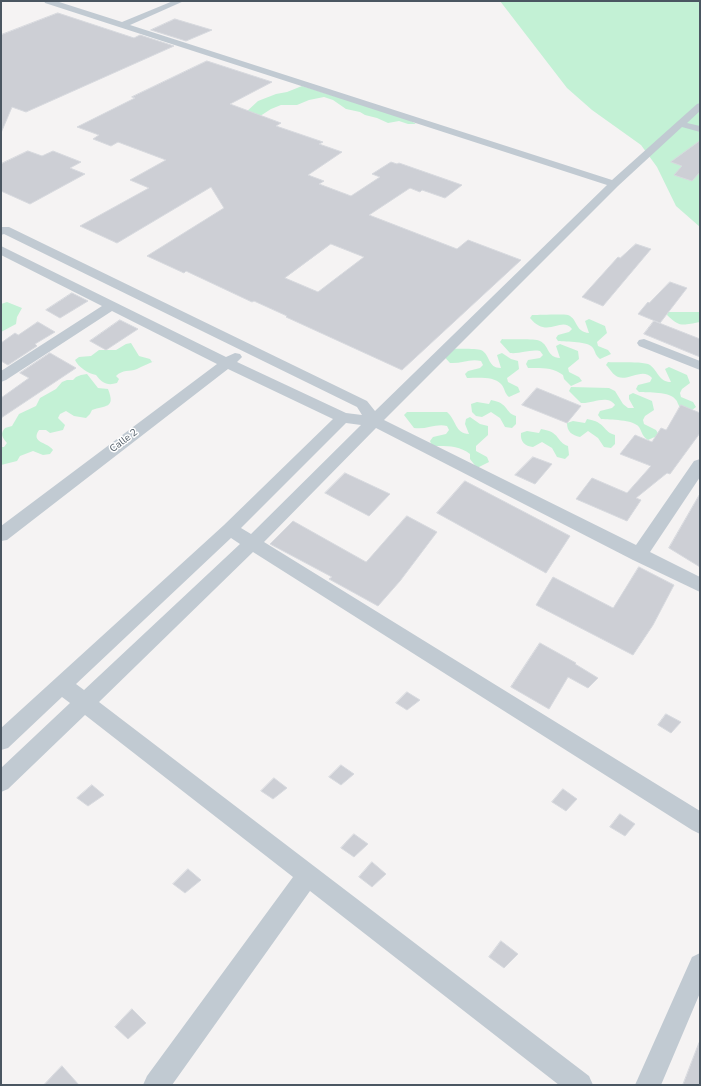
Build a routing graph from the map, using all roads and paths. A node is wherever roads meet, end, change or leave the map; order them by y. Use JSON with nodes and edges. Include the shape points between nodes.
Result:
{"nodes":[{"id":1,"x":48,"y":1,"type":"edge"},
{"id":2,"x":180,"y":1,"type":"edge"},
{"id":3,"x":123,"y":25,"type":"junction"},
{"id":4,"x":700,"y":106,"type":"edge"},
{"id":5,"x":681,"y":124,"type":"junction"},
{"id":6,"x":700,"y":129,"type":"edge"},
{"id":7,"x":614,"y":184,"type":"junction"},
{"id":8,"x":1,"y":231,"type":"edge"},
{"id":9,"x":1,"y":250,"type":"edge"},
{"id":10,"x":13,"y":256,"type":"junction"},
{"id":11,"x":1,"y":263,"type":"edge"},
{"id":12,"x":81,"y":267,"type":"junction"},
{"id":13,"x":61,"y":280,"type":"junction"},
{"id":14,"x":112,"y":305,"type":"junction"},
{"id":15,"x":644,"y":343,"type":"dead end"},
{"id":16,"x":247,"y":348,"type":"junction"},
{"id":17,"x":227,"y":363,"type":"junction"},
{"id":18,"x":700,"y":366,"type":"edge"},
{"id":19,"x":1,"y":377,"type":"edge"},
{"id":20,"x":343,"y":418,"type":"junction"},
{"id":21,"x":374,"y":421,"type":"junction"},
{"id":22,"x":700,"y":465,"type":"edge"},
{"id":23,"x":230,"y":529,"type":"junction"},
{"id":24,"x":1,"y":535,"type":"edge"},
{"id":25,"x":252,"y":543,"type":"junction"},
{"id":26,"x":639,"y":555,"type":"junction"},
{"id":27,"x":700,"y":585,"type":"edge"},
{"id":28,"x":62,"y":685,"type":"junction"},
{"id":29,"x":85,"y":702,"type":"junction"},
{"id":30,"x":4,"y":733,"type":"edge"},
{"id":31,"x":1,"y":782,"type":"edge"},
{"id":32,"x":700,"y":823,"type":"edge"},
{"id":33,"x":308,"y":875,"type":"junction"},
{"id":34,"x":700,"y":965,"type":"edge"},
{"id":35,"x":156,"y":1085,"type":"edge"},
{"id":36,"x":580,"y":1085,"type":"edge"},
{"id":37,"x":648,"y":1085,"type":"edge"}],
"edges":[{"from":1,"to":3,"type":"street"},
{"from":2,"to":3,"type":"street"},
{"from":3,"to":7,"type":"street"},
{"from":4,"to":5,"type":"street"},
{"from":5,"to":6,"type":"street"},
{"from":5,"to":7,"type":"street"},
{"from":7,"to":21,"type":"street"},
{"from":8,"to":12,"type":"street","via":[[5,230]]},
{"from":9,"to":10,"type":"street"},
{"from":10,"to":11,"type":"street"},
{"from":10,"to":13,"type":"street"},
{"from":12,"to":13,"type":"street"},
{"from":12,"to":16,"type":"street"},
{"from":13,"to":14,"type":"street"},
{"from":14,"to":17,"type":"street"},
{"from":14,"to":19,"type":"street"},
{"from":15,"to":18,"type":"street"},
{"from":16,"to":17,"type":"street","name":"Calle 2"},
{"from":16,"to":21,"type":"street","via":[[362,404]]},
{"from":17,"to":20,"type":"street"},
{"from":17,"to":24,"type":"street","name":"Calle 2"},
{"from":20,"to":21,"type":"street"},
{"from":20,"to":23,"type":"street"},
{"from":21,"to":25,"type":"street"},
{"from":21,"to":26,"type":"street"},
{"from":22,"to":26,"type":"street"},
{"from":23,"to":25,"type":"street"},
{"from":23,"to":28,"type":"street"},
{"from":25,"to":29,"type":"street"},
{"from":25,"to":32,"type":"street"},
{"from":26,"to":27,"type":"street"},
{"from":28,"to":29,"type":"street"},
{"from":28,"to":30,"type":"street"},
{"from":29,"to":31,"type":"street"},
{"from":29,"to":33,"type":"street"},
{"from":33,"to":35,"type":"street"},
{"from":33,"to":36,"type":"street"},
{"from":34,"to":37,"type":"street"}]}
